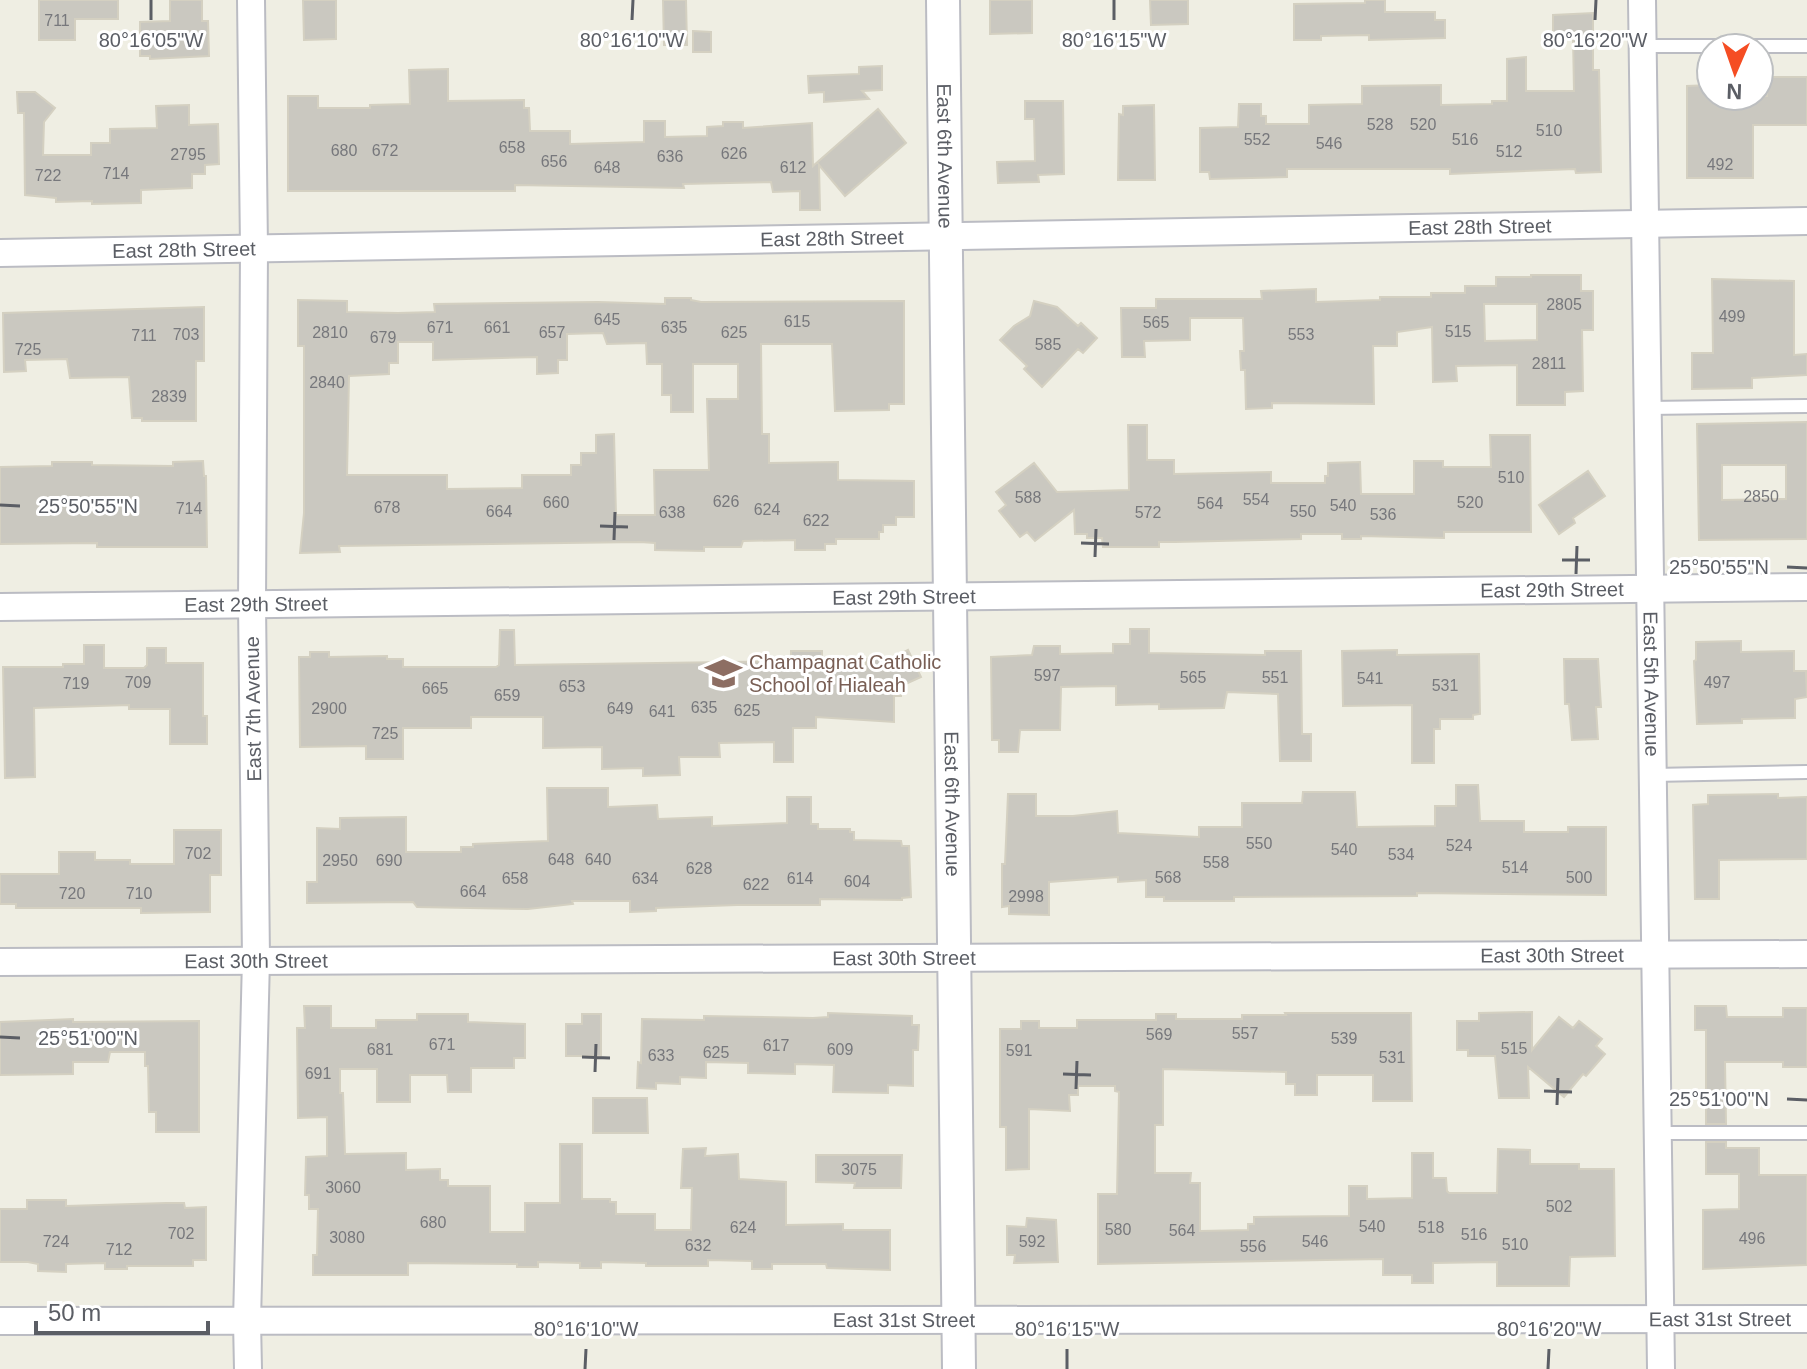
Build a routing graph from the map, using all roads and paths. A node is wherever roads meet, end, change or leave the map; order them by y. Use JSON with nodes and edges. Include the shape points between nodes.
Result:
{"nodes":[{"id":1,"x":251,"y":0,"type":"edge"},
{"id":2,"x":943,"y":0,"type":"edge"},
{"id":3,"x":1642,"y":0,"type":"edge"},
{"id":4,"x":1643,"y":46,"type":"junction"},
{"id":5,"x":1807,"y":46,"type":"edge"},
{"id":6,"x":1807,"y":221,"type":"edge"},
{"id":7,"x":1645,"y":225,"type":"junction"},
{"id":8,"x":946,"y":237,"type":"junction"},
{"id":9,"x":254,"y":248,"type":"junction"},
{"id":10,"x":0,"y":253,"type":"edge"},
{"id":11,"x":1807,"y":406,"type":"edge"},
{"id":12,"x":1648,"y":408,"type":"junction"},
{"id":13,"x":1807,"y":587,"type":"edge"},
{"id":14,"x":1651,"y":589,"type":"junction"},
{"id":15,"x":951,"y":597,"type":"junction"},
{"id":16,"x":252,"y":604,"type":"junction"},
{"id":17,"x":0,"y":607,"type":"edge"},
{"id":18,"x":1807,"y":772,"type":"edge"},
{"id":19,"x":1653,"y":775,"type":"junction"},
{"id":20,"x":1807,"y":954,"type":"edge"},
{"id":21,"x":1655,"y":955,"type":"junction"},
{"id":22,"x":955,"y":957,"type":"junction"},
{"id":23,"x":256,"y":959,"type":"junction"},
{"id":24,"x":0,"y":962,"type":"edge"},
{"id":25,"x":1657,"y":1133,"type":"junction"},
{"id":26,"x":1807,"y":1133,"type":"edge"},
{"id":27,"x":1660,"y":1318,"type":"junction"},
{"id":28,"x":959,"y":1319,"type":"junction"},
{"id":29,"x":1807,"y":1319,"type":"edge"},
{"id":30,"x":0,"y":1321,"type":"edge"},
{"id":31,"x":247,"y":1321,"type":"junction"},
{"id":32,"x":248,"y":1369,"type":"edge"},
{"id":33,"x":959,"y":1369,"type":"edge"},
{"id":34,"x":1661,"y":1369,"type":"edge"}],
"edges":[{"from":1,"to":9,"type":"street","name":"East 7th Avenue"},
{"from":2,"to":8,"type":"street","name":"East 6th Avenue"},
{"from":3,"to":4,"type":"street","name":"East 5th Avenue"},
{"from":4,"to":5,"type":"lane"},
{"from":4,"to":7,"type":"street","name":"East 5th Avenue"},
{"from":6,"to":7,"type":"street","name":"East 28th Street"},
{"from":7,"to":8,"type":"street","name":"East 28th Street"},
{"from":7,"to":12,"type":"street","name":"East 5th Avenue"},
{"from":8,"to":9,"type":"street","name":"East 28th Street"},
{"from":8,"to":15,"type":"street","name":"East 6th Avenue"},
{"from":9,"to":10,"type":"street","name":"East 28th Street"},
{"from":9,"to":16,"type":"street","name":"East 7th Avenue"},
{"from":11,"to":12,"type":"lane"},
{"from":12,"to":14,"type":"street","name":"East 5th Avenue"},
{"from":13,"to":14,"type":"street","name":"East 29th Street"},
{"from":14,"to":15,"type":"street","name":"East 29th Street"},
{"from":14,"to":19,"type":"street","name":"East 5th Avenue"},
{"from":15,"to":16,"type":"street","name":"East 29th Street"},
{"from":15,"to":22,"type":"street","name":"East 6th Avenue"},
{"from":16,"to":17,"type":"street","name":"East 29th Street"},
{"from":16,"to":23,"type":"street","name":"East 7th Avenue"},
{"from":18,"to":19,"type":"lane"},
{"from":19,"to":21,"type":"street","name":"East 5th Avenue"},
{"from":20,"to":21,"type":"street","name":"East 30th Street"},
{"from":21,"to":22,"type":"street","name":"East 30th Street"},
{"from":21,"to":25,"type":"street","name":"East 5th Avenue"},
{"from":22,"to":23,"type":"street","name":"East 30th Street"},
{"from":22,"to":28,"type":"street","name":"East 6th Avenue"},
{"from":23,"to":24,"type":"street","name":"East 30th Street"},
{"from":23,"to":31,"type":"street","name":"East 7th Avenue"},
{"from":25,"to":26,"type":"lane"},
{"from":25,"to":27,"type":"street","name":"East 5th Avenue"},
{"from":27,"to":28,"type":"street","name":"East 31st Street"},
{"from":27,"to":29,"type":"street","name":"East 31st Street"},
{"from":27,"to":34,"type":"street","name":"East 5th Avenue"},
{"from":28,"to":31,"type":"street","name":"East 31st Street"},
{"from":28,"to":33,"type":"street","name":"East 6th Avenue"},
{"from":30,"to":31,"type":"street","name":"East 31st Street"},
{"from":31,"to":32,"type":"street","name":"East 7th Avenue"}]}
